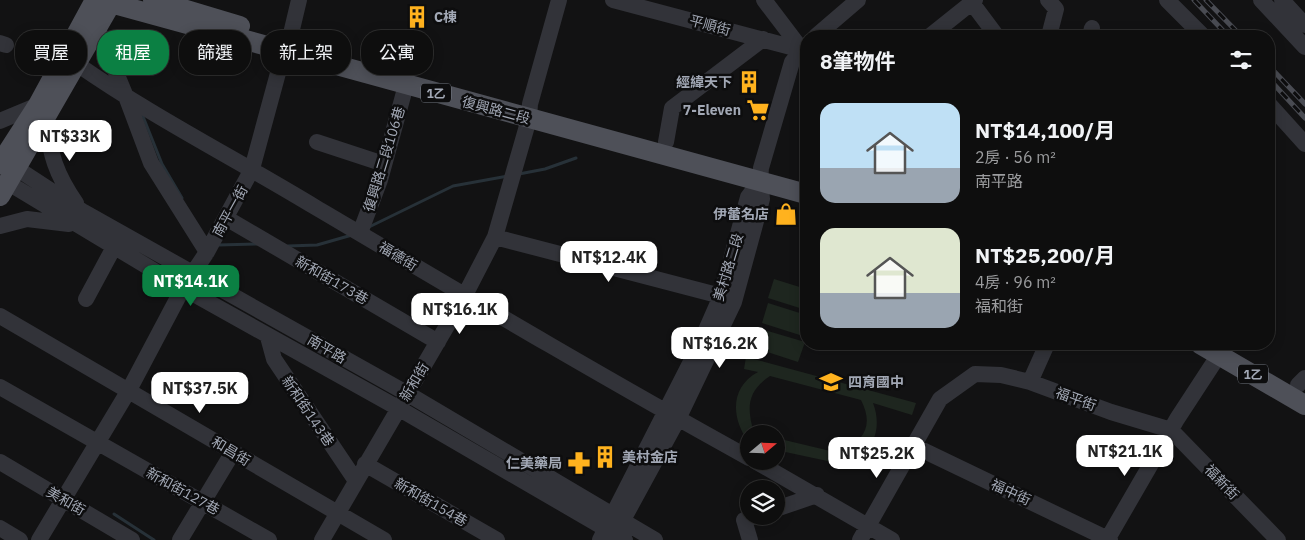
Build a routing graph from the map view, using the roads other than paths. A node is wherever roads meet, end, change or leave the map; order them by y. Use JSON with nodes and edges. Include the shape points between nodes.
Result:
{"nodes":[{"id":1,"x":153,"y":0,"type":"edge"},
{"id":2,"x":299,"y":0,"type":"edge"},
{"id":3,"x":559,"y":0,"type":"edge"},
{"id":4,"x":613,"y":0,"type":"edge"},
{"id":5,"x":764,"y":0,"type":"edge"},
{"id":6,"x":858,"y":0,"type":"edge"},
{"id":7,"x":1167,"y":0,"type":"edge"},
{"id":8,"x":1261,"y":0,"type":"edge"},
{"id":9,"x":1282,"y":0,"type":"edge"},
{"id":10,"x":106,"y":1,"type":"edge"},
{"id":11,"x":974,"y":1,"type":"edge"},
{"id":12,"x":1056,"y":3,"type":"edge"},
{"id":13,"x":1305,"y":25,"type":"edge"},
{"id":14,"x":98,"y":29,"type":"junction"},
{"id":15,"x":291,"y":30,"type":"edge"},
{"id":16,"x":823,"y":30,"type":"edge"},
{"id":17,"x":938,"y":30,"type":"edge"},
{"id":18,"x":993,"y":30,"type":"edge"},
{"id":19,"x":1050,"y":30,"type":"edge"},
{"id":20,"x":1197,"y":30,"type":"edge"},
{"id":21,"x":261,"y":37,"type":"edge"},
{"id":22,"x":763,"y":39,"type":"junction"},
{"id":23,"x":261,"y":40,"type":"edge"},
{"id":24,"x":800,"y":43,"type":"edge"},
{"id":25,"x":1305,"y":46,"type":"edge"},
{"id":26,"x":87,"y":47,"type":"edge"},
{"id":27,"x":800,"y":48,"type":"edge"},
{"id":28,"x":800,"y":54,"type":"edge"},
{"id":29,"x":351,"y":64,"type":"edge"},
{"id":30,"x":351,"y":67,"type":"edge"},
{"id":31,"x":87,"y":71,"type":"edge"},
{"id":32,"x":69,"y":75,"type":"edge"},
{"id":33,"x":278,"y":75,"type":"edge"},
{"id":34,"x":406,"y":85,"type":"junction"},
{"id":35,"x":127,"y":99,"type":"junction"},
{"id":36,"x":41,"y":112,"type":"junction"},
{"id":37,"x":529,"y":112,"type":"junction"},
{"id":38,"x":1275,"y":112,"type":"edge"},
{"id":39,"x":0,"y":121,"type":"edge"},
{"id":40,"x":317,"y":142,"type":"dead end"},
{"id":41,"x":666,"y":142,"type":"junction"},
{"id":42,"x":1305,"y":144,"type":"edge"},
{"id":43,"x":384,"y":164,"type":"junction"},
{"id":44,"x":252,"y":169,"type":"junction"},
{"id":45,"x":4,"y":172,"type":"edge"},
{"id":46,"x":761,"y":175,"type":"junction"},
{"id":47,"x":800,"y":179,"type":"edge"},
{"id":48,"x":800,"y":191,"type":"edge"},
{"id":49,"x":78,"y":218,"type":"junction"},
{"id":50,"x":226,"y":218,"type":"junction"},
{"id":51,"x":0,"y":226,"type":"edge"},
{"id":52,"x":360,"y":233,"type":"junction"},
{"id":53,"x":495,"y":237,"type":"junction"},
{"id":54,"x":114,"y":247,"type":"junction"},
{"id":55,"x":207,"y":252,"type":"junction"},
{"id":56,"x":193,"y":273,"type":"junction"},
{"id":57,"x":183,"y":288,"type":"junction"},
{"id":58,"x":465,"y":295,"type":"junction"},
{"id":59,"x":86,"y":299,"type":"dead end"},
{"id":60,"x":728,"y":299,"type":"junction"},
{"id":61,"x":0,"y":316,"type":"edge"},
{"id":62,"x":268,"y":337,"type":"junction"},
{"id":63,"x":438,"y":342,"type":"junction"},
{"id":64,"x":1044,"y":350,"type":"edge"},
{"id":65,"x":1223,"y":350,"type":"edge"},
{"id":66,"x":1229,"y":350,"type":"edge"},
{"id":67,"x":1231,"y":350,"type":"edge"},
{"id":68,"x":1030,"y":382,"type":"junction"},
{"id":69,"x":1303,"y":384,"type":"edge"},
{"id":70,"x":0,"y":387,"type":"edge"},
{"id":71,"x":129,"y":390,"type":"junction"},
{"id":72,"x":403,"y":401,"type":"junction"},
{"id":73,"x":1305,"y":405,"type":"edge"},
{"id":74,"x":672,"y":416,"type":"junction"},
{"id":75,"x":1171,"y":430,"type":"junction"},
{"id":76,"x":97,"y":443,"type":"junction"},
{"id":77,"x":912,"y":445,"type":"junction"},
{"id":78,"x":233,"y":452,"type":"junction"},
{"id":79,"x":740,"y":453,"type":"edge"},
{"id":80,"x":0,"y":462,"type":"edge"},
{"id":81,"x":365,"y":464,"type":"junction"},
{"id":82,"x":771,"y":470,"type":"edge"},
{"id":83,"x":356,"y":481,"type":"junction"},
{"id":84,"x":817,"y":496,"type":"junction"},
{"id":85,"x":62,"y":499,"type":"junction"},
{"id":86,"x":202,"y":502,"type":"junction"},
{"id":87,"x":785,"y":506,"type":"edge"},
{"id":88,"x":337,"y":513,"type":"junction"},
{"id":89,"x":746,"y":525,"type":"edge"},
{"id":90,"x":0,"y":528,"type":"edge"},
{"id":91,"x":613,"y":531,"type":"edge"},
{"id":92,"x":865,"y":533,"type":"edge"},
{"id":93,"x":126,"y":538,"type":"edge"},
{"id":94,"x":379,"y":539,"type":"edge"},
{"id":95,"x":1108,"y":539,"type":"edge"},
{"id":96,"x":20,"y":540,"type":"edge"},
{"id":97,"x":39,"y":540,"type":"edge"},
{"id":98,"x":180,"y":540,"type":"edge"},
{"id":99,"x":269,"y":540,"type":"edge"},
{"id":100,"x":322,"y":540,"type":"edge"},
{"id":101,"x":496,"y":540,"type":"edge"},
{"id":102,"x":655,"y":540,"type":"edge"},
{"id":103,"x":750,"y":540,"type":"edge"},
{"id":104,"x":892,"y":540,"type":"edge"},
{"id":105,"x":1278,"y":540,"type":"edge"}],
"edges":[{"from":1,"to":21,"type":"main road","name":"復興路二段","number":"1乙"},
{"from":2,"to":15,"type":"street","name":"南平一街"},
{"from":3,"to":37,"type":"street","name":"新和街"},
{"from":4,"to":22,"type":"street","name":"平順街"},
{"from":5,"to":24,"type":"street"},
{"from":6,"to":16,"type":"street"},
{"from":7,"to":20,"type":"street"},
{"from":8,"to":25,"type":"street"},
{"from":9,"to":13,"type":"street"},
{"from":10,"to":14,"type":"main road"},
{"from":10,"to":23,"type":"main road","name":"復興路二段","number":"1乙"},
{"from":10,"to":36,"type":"main road"},
{"from":11,"to":17,"type":"street"},
{"from":11,"to":18,"type":"street"},
{"from":12,"to":19,"type":"street"},
{"from":14,"to":26,"type":"main road"},
{"from":14,"to":35,"type":"street"},
{"from":22,"to":27,"type":"street","name":"平順街"},
{"from":22,"to":41,"type":"street","via":[[672,108]]},
{"from":28,"to":46,"type":"street","name":"美村路二段","via":[[792,62]]},
{"from":29,"to":37,"type":"main road","name":"復興路二段","number":"1乙"},
{"from":30,"to":34,"type":"main road","name":"復興路二段","number":"1乙"},
{"from":31,"to":35,"type":"street","name":"福德街"},
{"from":32,"to":36,"type":"main road"},
{"from":33,"to":44,"type":"street","name":"南平一街"},
{"from":34,"to":37,"type":"main road","name":"復興路二段","number":"1乙"},
{"from":34,"to":43,"type":"street","name":"復興路二段106巷"},
{"from":35,"to":44,"type":"street","name":"福德街"},
{"from":35,"to":55,"type":"street","via":[[151,163]]},
{"from":36,"to":39,"type":"street"},
{"from":36,"to":45,"type":"main road"},
{"from":36,"to":49,"type":"street","via":[[54,166]]},
{"from":37,"to":41,"type":"main road","name":"復興路二段","number":"1乙"},
{"from":37,"to":46,"type":"main road","name":"復興路二段","number":"1乙"},
{"from":37,"to":53,"type":"street","name":"新和街"},
{"from":38,"to":42,"type":"street"},
{"from":40,"to":43,"type":"street"},
{"from":41,"to":46,"type":"main road","name":"復興路二段","number":"1乙"},
{"from":43,"to":52,"type":"street","name":"復興路二段106巷"},
{"from":44,"to":50,"type":"street","name":"南平一街"},
{"from":44,"to":52,"type":"street","name":"福德街"},
{"from":45,"to":49,"type":"street","name":"南平路"},
{"from":46,"to":47,"type":"main road","name":"復興路二段","number":"1乙"},
{"from":46,"to":48,"type":"main road","name":"復興路二段","number":"1乙"},
{"from":46,"to":60,"type":"street","name":"美村路二段","via":[[762,199]]},
{"from":49,"to":51,"type":"street","via":[[27,219]]},
{"from":49,"to":54,"type":"street","name":"南平路"},
{"from":49,"to":56,"type":"street","name":"南平路"},
{"from":50,"to":55,"type":"street","name":"南平一街"},
{"from":50,"to":63,"type":"street","name":"新和街173巷"},
{"from":52,"to":58,"type":"street","name":"福德街"},
{"from":53,"to":58,"type":"street","name":"新和街"},
{"from":53,"to":60,"type":"street"},
{"from":54,"to":57,"type":"street","name":"南平路"},
{"from":54,"to":59,"type":"street"},
{"from":55,"to":56,"type":"street","name":"南平一街"},
{"from":56,"to":57,"type":"street","name":"南平一街"},
{"from":56,"to":72,"type":"street","name":"南平路"},
{"from":57,"to":62,"type":"street","name":"南平路"},
{"from":57,"to":71,"type":"street","name":"南平一街"},
{"from":58,"to":63,"type":"street","name":"新和街"},
{"from":58,"to":74,"type":"street","name":"福德街"},
{"from":60,"to":74,"type":"street","name":"美村路二段"},
{"from":61,"to":71,"type":"street","name":"和昌街"},
{"from":62,"to":72,"type":"street","name":"南平路"},
{"from":62,"to":83,"type":"street","name":"新和街143巷","via":[[274,359]]},
{"from":63,"to":72,"type":"street","name":"新和街"},
{"from":64,"to":68,"type":"street"},
{"from":65,"to":75,"type":"street"},
{"from":66,"to":73,"type":"main road","number":"1乙"},
{"from":67,"to":69,"type":"main road","number":"1乙"},
{"from":68,"to":75,"type":"street","name":"福平街"},
{"from":68,"to":77,"type":"street","name":"福平街","via":[[1001,375],[975,374],[940,399]]},
{"from":70,"to":76,"type":"street","name":"新和街127巷"},
{"from":71,"to":76,"type":"street","name":"南平一街"},
{"from":71,"to":78,"type":"street","name":"和昌街"},
{"from":72,"to":81,"type":"street","name":"新和街"},
{"from":72,"to":91,"type":"street","name":"南平路"},
{"from":74,"to":79,"type":"street","name":"福德街"},
{"from":74,"to":91,"type":"street","name":"美村路二段"},
{"from":75,"to":95,"type":"street"},
{"from":75,"to":105,"type":"street","name":"福新街"},
{"from":76,"to":85,"type":"street","name":"南平一街"},
{"from":76,"to":86,"type":"street","name":"新和街127巷"},
{"from":77,"to":92,"type":"street","name":"福平街"},
{"from":77,"to":95,"type":"street","name":"福中街"},
{"from":78,"to":86,"type":"street"},
{"from":78,"to":88,"type":"street","name":"和昌街"},
{"from":80,"to":85,"type":"street","name":"美和街"},
{"from":81,"to":83,"type":"street","name":"新和街"},
{"from":81,"to":101,"type":"street","name":"新和街154巷"},
{"from":82,"to":84,"type":"street"},
{"from":83,"to":88,"type":"street","name":"新和街"},
{"from":84,"to":87,"type":"street"},
{"from":84,"to":92,"type":"street"},
{"from":85,"to":93,"type":"street","name":"美和街"},
{"from":85,"to":97,"type":"street","name":"南平一街"},
{"from":86,"to":98,"type":"street"},
{"from":86,"to":99,"type":"street","name":"新和街127巷"},
{"from":88,"to":94,"type":"street","name":"和昌街"},
{"from":88,"to":100,"type":"street","name":"新和街"},
{"from":89,"to":103,"type":"street"},
{"from":90,"to":96,"type":"street"},
{"from":91,"to":102,"type":"street","name":"南平路"},
{"from":92,"to":104,"type":"street"}]}
